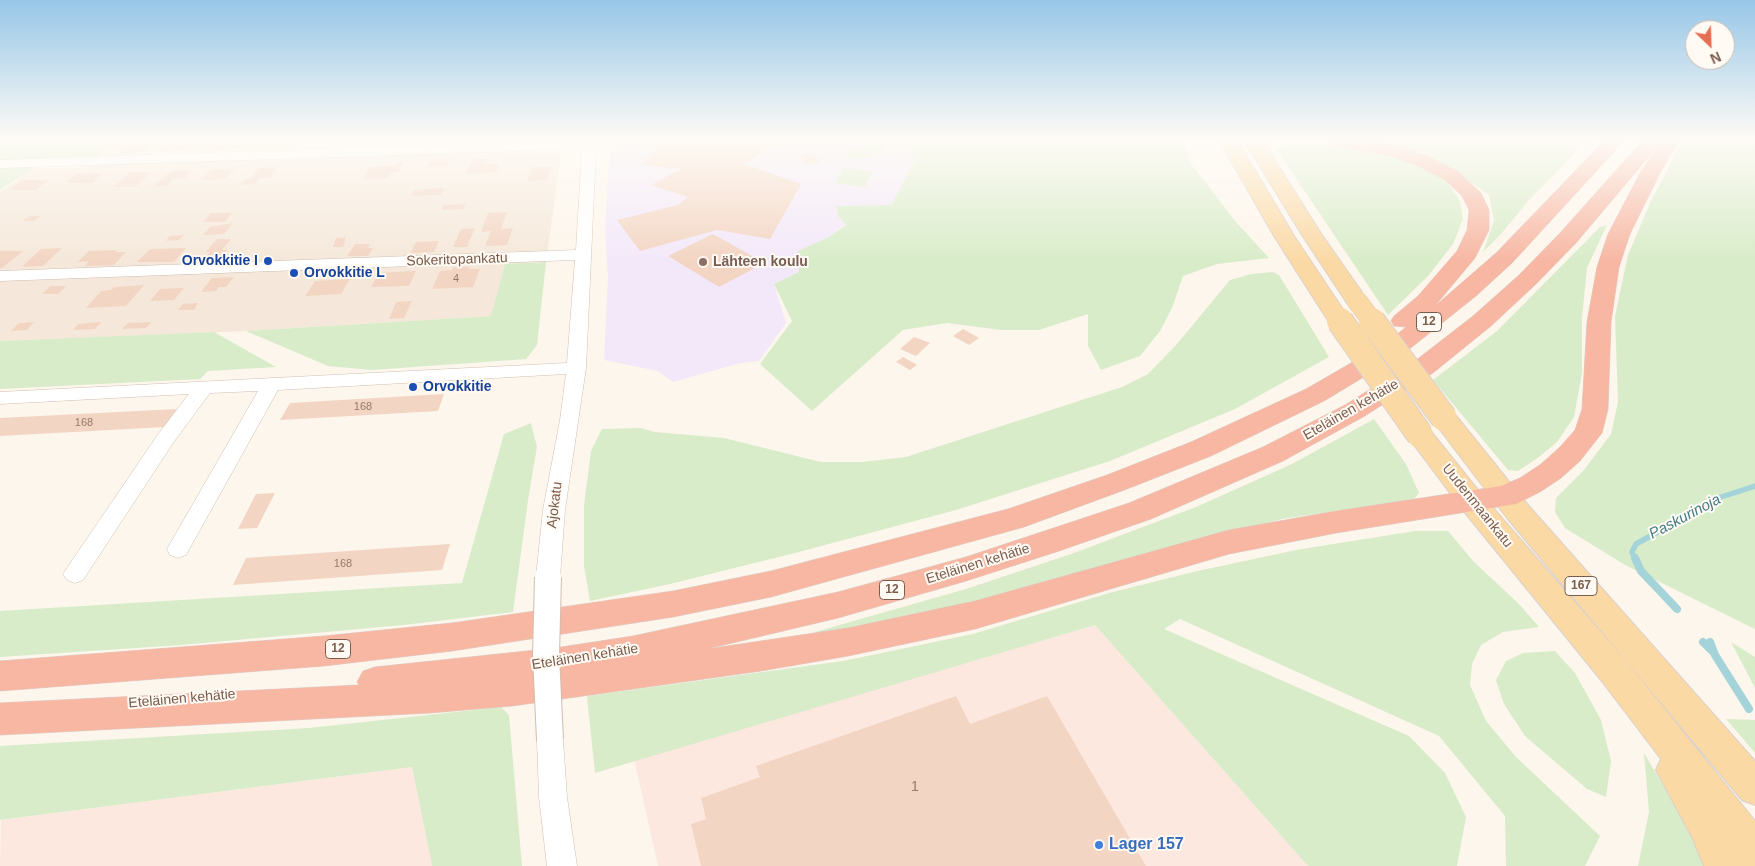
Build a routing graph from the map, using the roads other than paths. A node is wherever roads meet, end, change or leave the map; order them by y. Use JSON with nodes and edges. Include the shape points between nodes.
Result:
{"nodes":[{"id":1,"x":588,"y":180,"type":"edge"},
{"id":2,"x":1252,"y":180,"type":"edge"},
{"id":3,"x":1278,"y":180,"type":"edge"},
{"id":4,"x":1457,"y":180,"type":"edge"},
{"id":5,"x":1578,"y":180,"type":"edge"},
{"id":6,"x":1619,"y":180,"type":"edge"},
{"id":7,"x":1646,"y":180,"type":"edge"},
{"id":8,"x":584,"y":254,"type":"junction"},
{"id":9,"x":0,"y":276,"type":"edge"},
{"id":10,"x":577,"y":368,"type":"junction"},
{"id":11,"x":271,"y":385,"type":"junction"},
{"id":12,"x":204,"y":388,"type":"junction"},
{"id":13,"x":0,"y":398,"type":"edge"},
{"id":14,"x":1202,"y":449,"type":"junction"},
{"id":15,"x":1506,"y":496,"type":"junction"},
{"id":16,"x":1472,"y":502,"type":"junction"},
{"id":17,"x":178,"y":549,"type":"dead end"},
{"id":18,"x":75,"y":574,"type":"dead end"},
{"id":19,"x":0,"y":676,"type":"edge"},
{"id":20,"x":1636,"y":702,"type":"junction"},
{"id":21,"x":0,"y":717,"type":"edge"},
{"id":22,"x":1755,"y":788,"type":"edge"},
{"id":23,"x":1755,"y":851,"type":"edge"},
{"id":24,"x":562,"y":866,"type":"edge"},
{"id":25,"x":1724,"y":866,"type":"edge"}],
"edges":[{"from":1,"to":8,"type":"street","name":"Ajokatu"},
{"from":2,"to":16,"type":"main road","name":"Uudenmaankatu","bridge":true,"via":[[1335,314],[1420,435]]},
{"from":3,"to":15,"type":"main road","name":"Uudenmaankatu","number":"167","bridge":true,"via":[[1358,301]]},
{"from":4,"to":14,"type":"highway","via":[[1471,193],[1479,210],[1478,230],[1467,253],[1426,301],[1391,332],[1336,372]]},
{"from":5,"to":14,"type":"highway","number":"12","via":[[1504,258],[1398,346],[1315,395]]},
{"from":6,"to":21,"type":"highway","name":"Eteläinen kehätie","number":"12","via":[[1527,280],[1482,322],[1424,367],[1354,411],[1249,465],[1140,511],[1048,543],[828,607],[633,650],[555,663]]},
{"from":7,"to":15,"type":"highway","via":[[1618,234],[1608,267],[1599,322],[1594,408],[1588,433],[1551,471]]},
{"from":8,"to":9,"type":"street","name":"Sokeritopankatu"},
{"from":8,"to":10,"type":"street","name":"Ajokatu"},
{"from":10,"to":11,"type":"street"},
{"from":10,"to":24,"type":"street","name":"Ajokatu","bridge":true,"via":[[558,480],[548,577],[546,646],[550,740]]},
{"from":11,"to":12,"type":"street"},
{"from":11,"to":17,"type":"street"},
{"from":12,"to":13,"type":"street"},
{"from":12,"to":18,"type":"street","via":[[166,438]]},
{"from":14,"to":19,"type":"highway","number":"12","via":[[1013,518],[771,584],[673,604],[392,644]]},
{"from":15,"to":16,"type":"highway"},
{"from":15,"to":22,"type":"main road","name":"Uudenmaankatu","number":"167"},
{"from":16,"to":20,"type":"main road","name":"Uudenmaankatu","number":"167","via":[[1567,613]]},
{"from":16,"to":21,"type":"highway","via":[[1238,540],[975,614],[848,642],[761,656],[512,690],[430,697]]},
{"from":20,"to":23,"type":"main road","name":"Uudenmaankatu","number":"167"},
{"from":20,"to":25,"type":"main road","via":[[1705,824]]}]}
